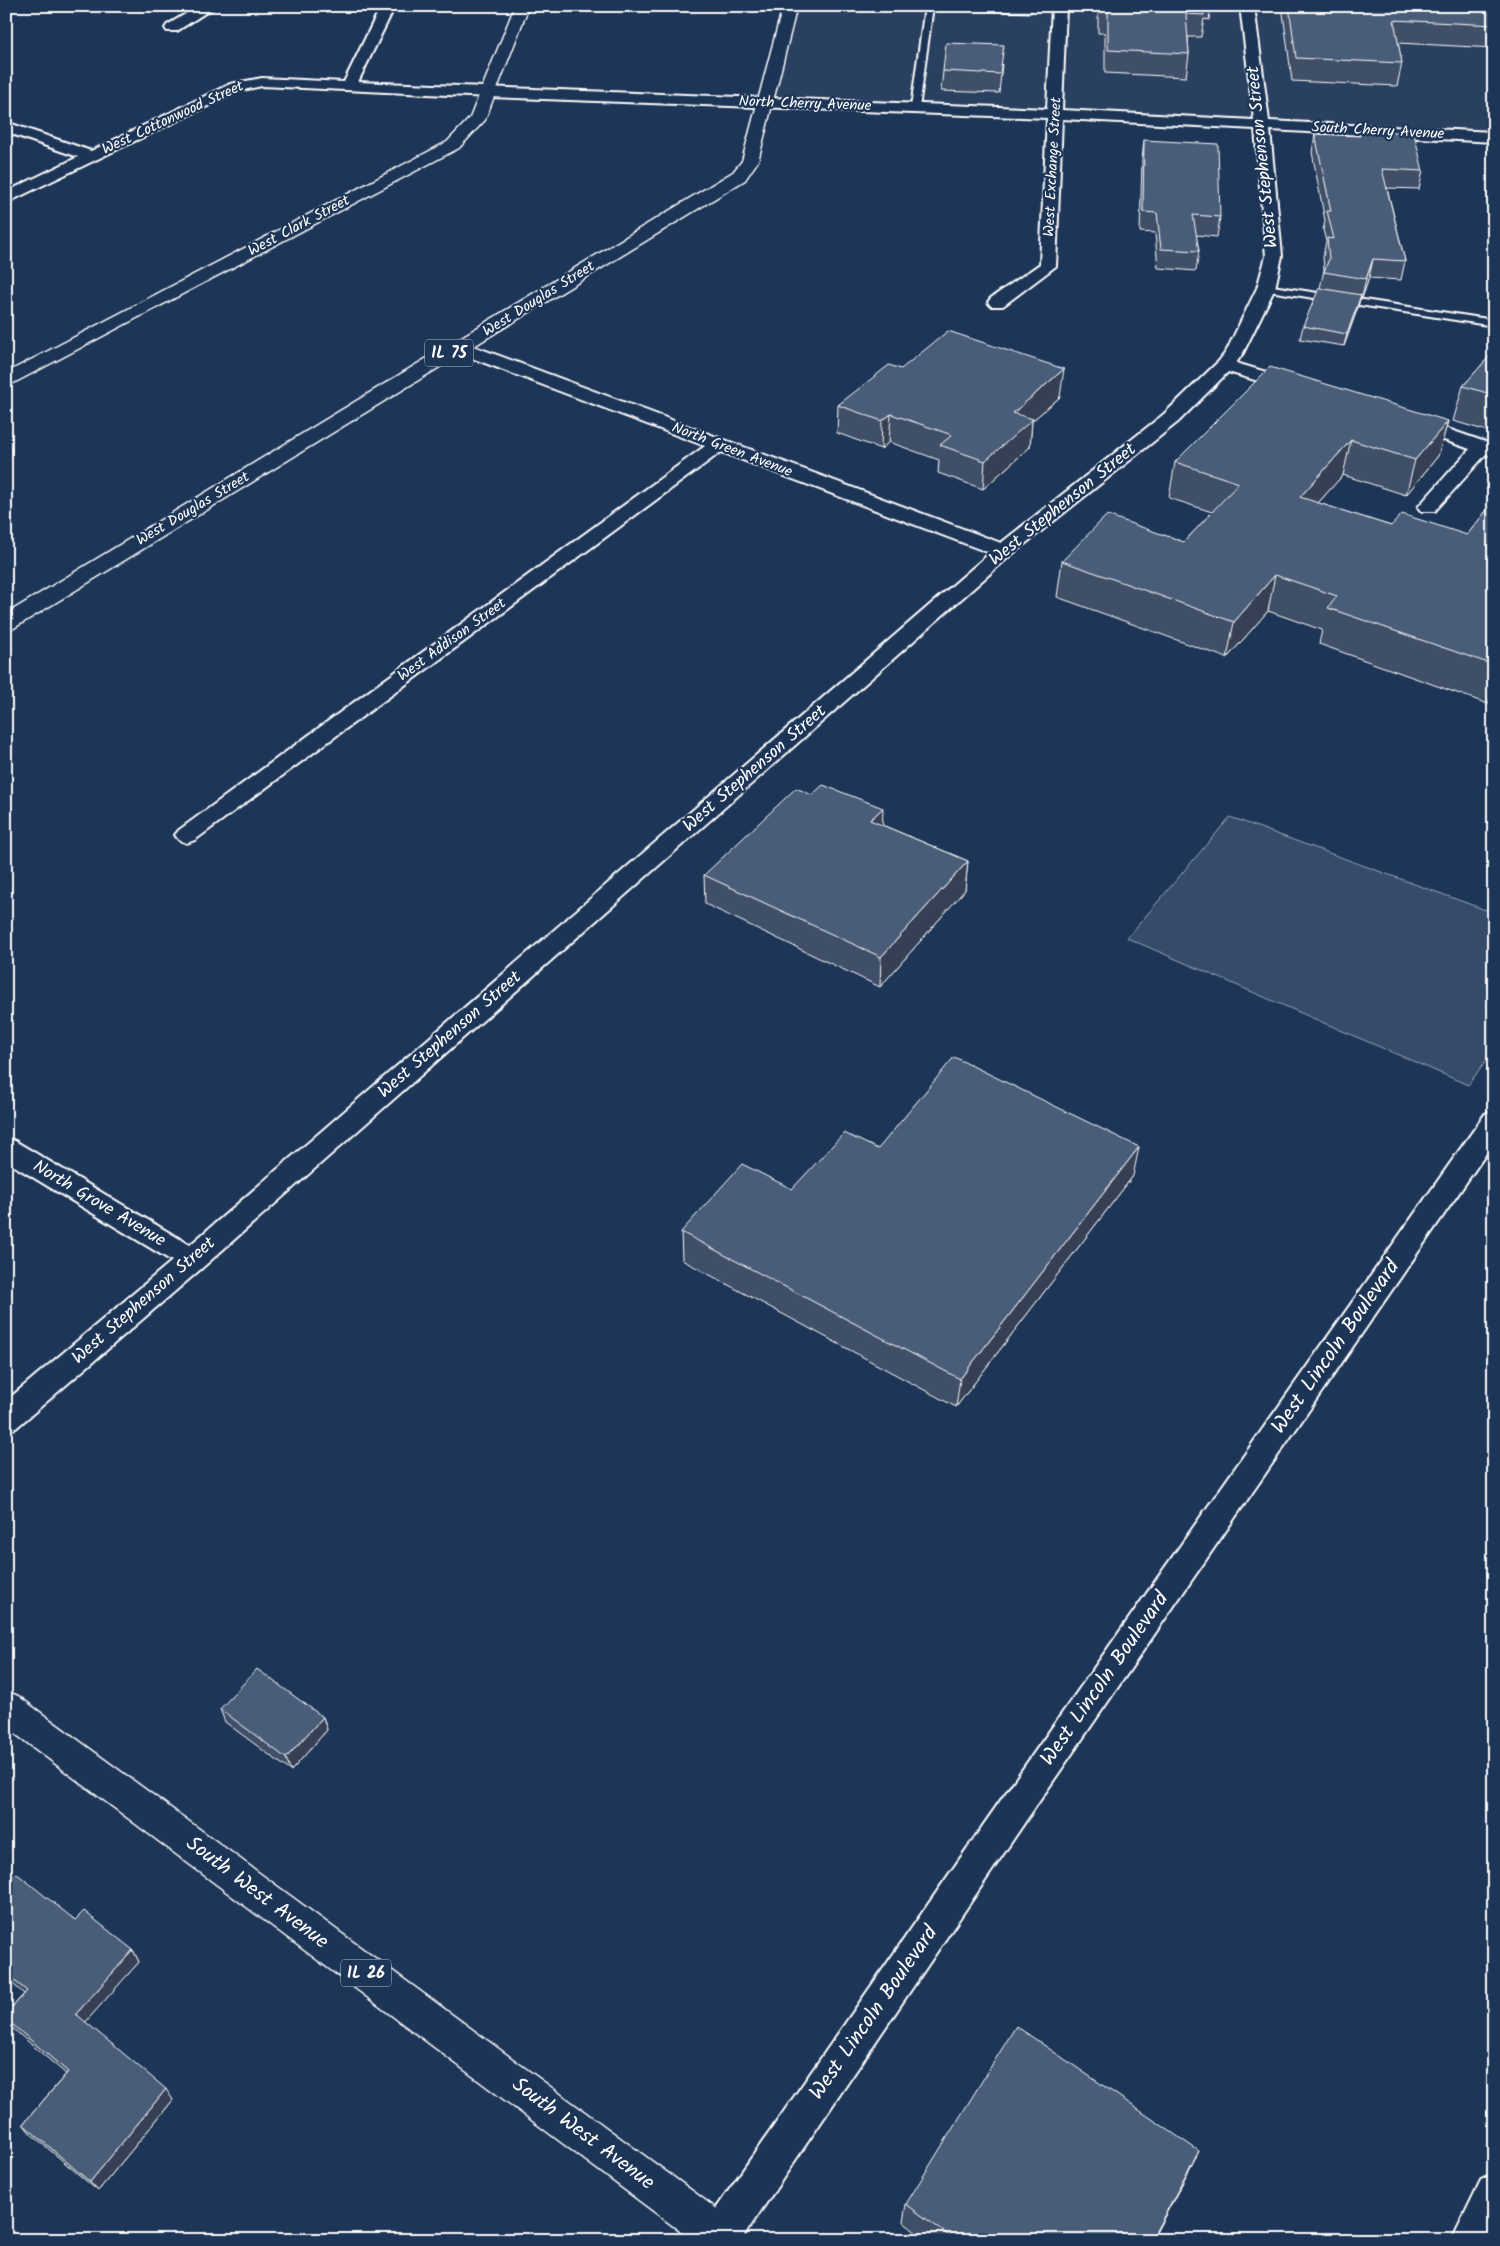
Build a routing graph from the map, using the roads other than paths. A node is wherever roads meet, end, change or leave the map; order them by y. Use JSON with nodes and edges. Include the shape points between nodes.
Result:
{"nodes":[{"id":1,"x":209,"y":6,"type":"edge"},
{"id":2,"x":388,"y":6,"type":"edge"},
{"id":3,"x":522,"y":6,"type":"edge"},
{"id":4,"x":790,"y":6,"type":"edge"},
{"id":5,"x":929,"y":6,"type":"edge"},
{"id":6,"x":1059,"y":6,"type":"edge"},
{"id":7,"x":1247,"y":6,"type":"edge"},
{"id":8,"x":172,"y":28,"type":"dead end"},
{"id":9,"x":349,"y":86,"type":"junction"},
{"id":10,"x":489,"y":93,"type":"junction"},
{"id":11,"x":766,"y":103,"type":"junction"},
{"id":12,"x":915,"y":108,"type":"junction"},
{"id":13,"x":1056,"y":114,"type":"junction"},
{"id":14,"x":1262,"y":125,"type":"junction"},
{"id":15,"x":6,"y":127,"type":"edge"},
{"id":16,"x":1494,"y":137,"type":"edge"},
{"id":17,"x":92,"y":156,"type":"junction"},
{"id":18,"x":6,"y":198,"type":"edge"},
{"id":19,"x":1266,"y":288,"type":"junction"},
{"id":20,"x":997,"y":302,"type":"dead end"},
{"id":21,"x":1494,"y":323,"type":"edge"},
{"id":22,"x":460,"y":347,"type":"junction"},
{"id":23,"x":1225,"y":365,"type":"junction"},
{"id":24,"x":6,"y":381,"type":"edge"},
{"id":25,"x":1314,"y":392,"type":"edge"},
{"id":26,"x":1394,"y":417,"type":"edge"},
{"id":27,"x":718,"y":444,"type":"junction"},
{"id":28,"x":1488,"y":449,"type":"edge"},
{"id":29,"x":1428,"y":507,"type":"dead end"},
{"id":30,"x":1004,"y":551,"type":"junction"},
{"id":31,"x":6,"y":623,"type":"edge"},
{"id":32,"x":187,"y":835,"type":"dead end"},
{"id":33,"x":1494,"y":1121,"type":"edge"},
{"id":34,"x":6,"y":1148,"type":"edge"},
{"id":35,"x":192,"y":1260,"type":"junction"},
{"id":36,"x":6,"y":1419,"type":"edge"},
{"id":37,"x":6,"y":1707,"type":"edge"},
{"id":38,"x":1494,"y":2193,"type":"edge"},
{"id":39,"x":721,"y":2238,"type":"edge"},
{"id":40,"x":1470,"y":2240,"type":"edge"}],
"edges":[{"from":1,"to":8,"type":"street"},
{"from":2,"to":9,"type":"street"},
{"from":3,"to":10,"type":"main road","name":"West Clark Street"},
{"from":4,"to":11,"type":"main road","name":"West Douglas Street","number":"IL 75"},
{"from":5,"to":12,"type":"lane"},
{"from":6,"to":13,"type":"street","name":"West Exchange Street"},
{"from":7,"to":14,"type":"street","name":"West Stephenson Street"},
{"from":9,"to":10,"type":"street","name":"North Cherry Avenue"},
{"from":9,"to":17,"type":"street","name":"West Cottonwood Street","via":[[248,83]]},
{"from":10,"to":11,"type":"street","name":"North Cherry Avenue"},
{"from":10,"to":24,"type":"main road","name":"West Clark Street","via":[[477,120],[453,145]]},
{"from":11,"to":12,"type":"street","name":"North Cherry Avenue"},
{"from":11,"to":22,"type":"main road","name":"West Douglas Street","number":"IL 75","via":[[750,161],[739,176]]},
{"from":12,"to":13,"type":"street","name":"North Cherry Avenue"},
{"from":13,"to":14,"type":"street","name":"North Cherry Avenue"},
{"from":13,"to":20,"type":"street","name":"West Exchange Street","via":[[1048,266]]},
{"from":14,"to":16,"type":"street","name":"South Cherry Avenue"},
{"from":14,"to":19,"type":"street","name":"West Stephenson Street","via":[[1274,256]]},
{"from":15,"to":17,"type":"street"},
{"from":17,"to":18,"type":"street","name":"West Cottonwood Street"},
{"from":19,"to":21,"type":"lane"},
{"from":19,"to":23,"type":"street","name":"West Stephenson Street"},
{"from":22,"to":27,"type":"street","name":"North Green Avenue"},
{"from":22,"to":31,"type":"main road","name":"West Douglas Street","number":"IL 75"},
{"from":23,"to":25,"type":"street"},
{"from":23,"to":30,"type":"street","name":"West Stephenson Street","via":[[1171,418]]},
{"from":26,"to":28,"type":"street"},
{"from":27,"to":30,"type":"street","name":"North Green Avenue"},
{"from":27,"to":32,"type":"street","name":"West Addison Street"},
{"from":28,"to":29,"type":"street"},
{"from":30,"to":35,"type":"street","name":"West Stephenson Street"},
{"from":33,"to":39,"type":"street","name":"West Lincoln Boulevard"},
{"from":34,"to":35,"type":"street","name":"North Grove Avenue"},
{"from":35,"to":36,"type":"street","name":"West Stephenson Street"},
{"from":37,"to":39,"type":"main road","name":"South West Avenue","number":"IL 26"},
{"from":38,"to":40,"type":"street"}]}
